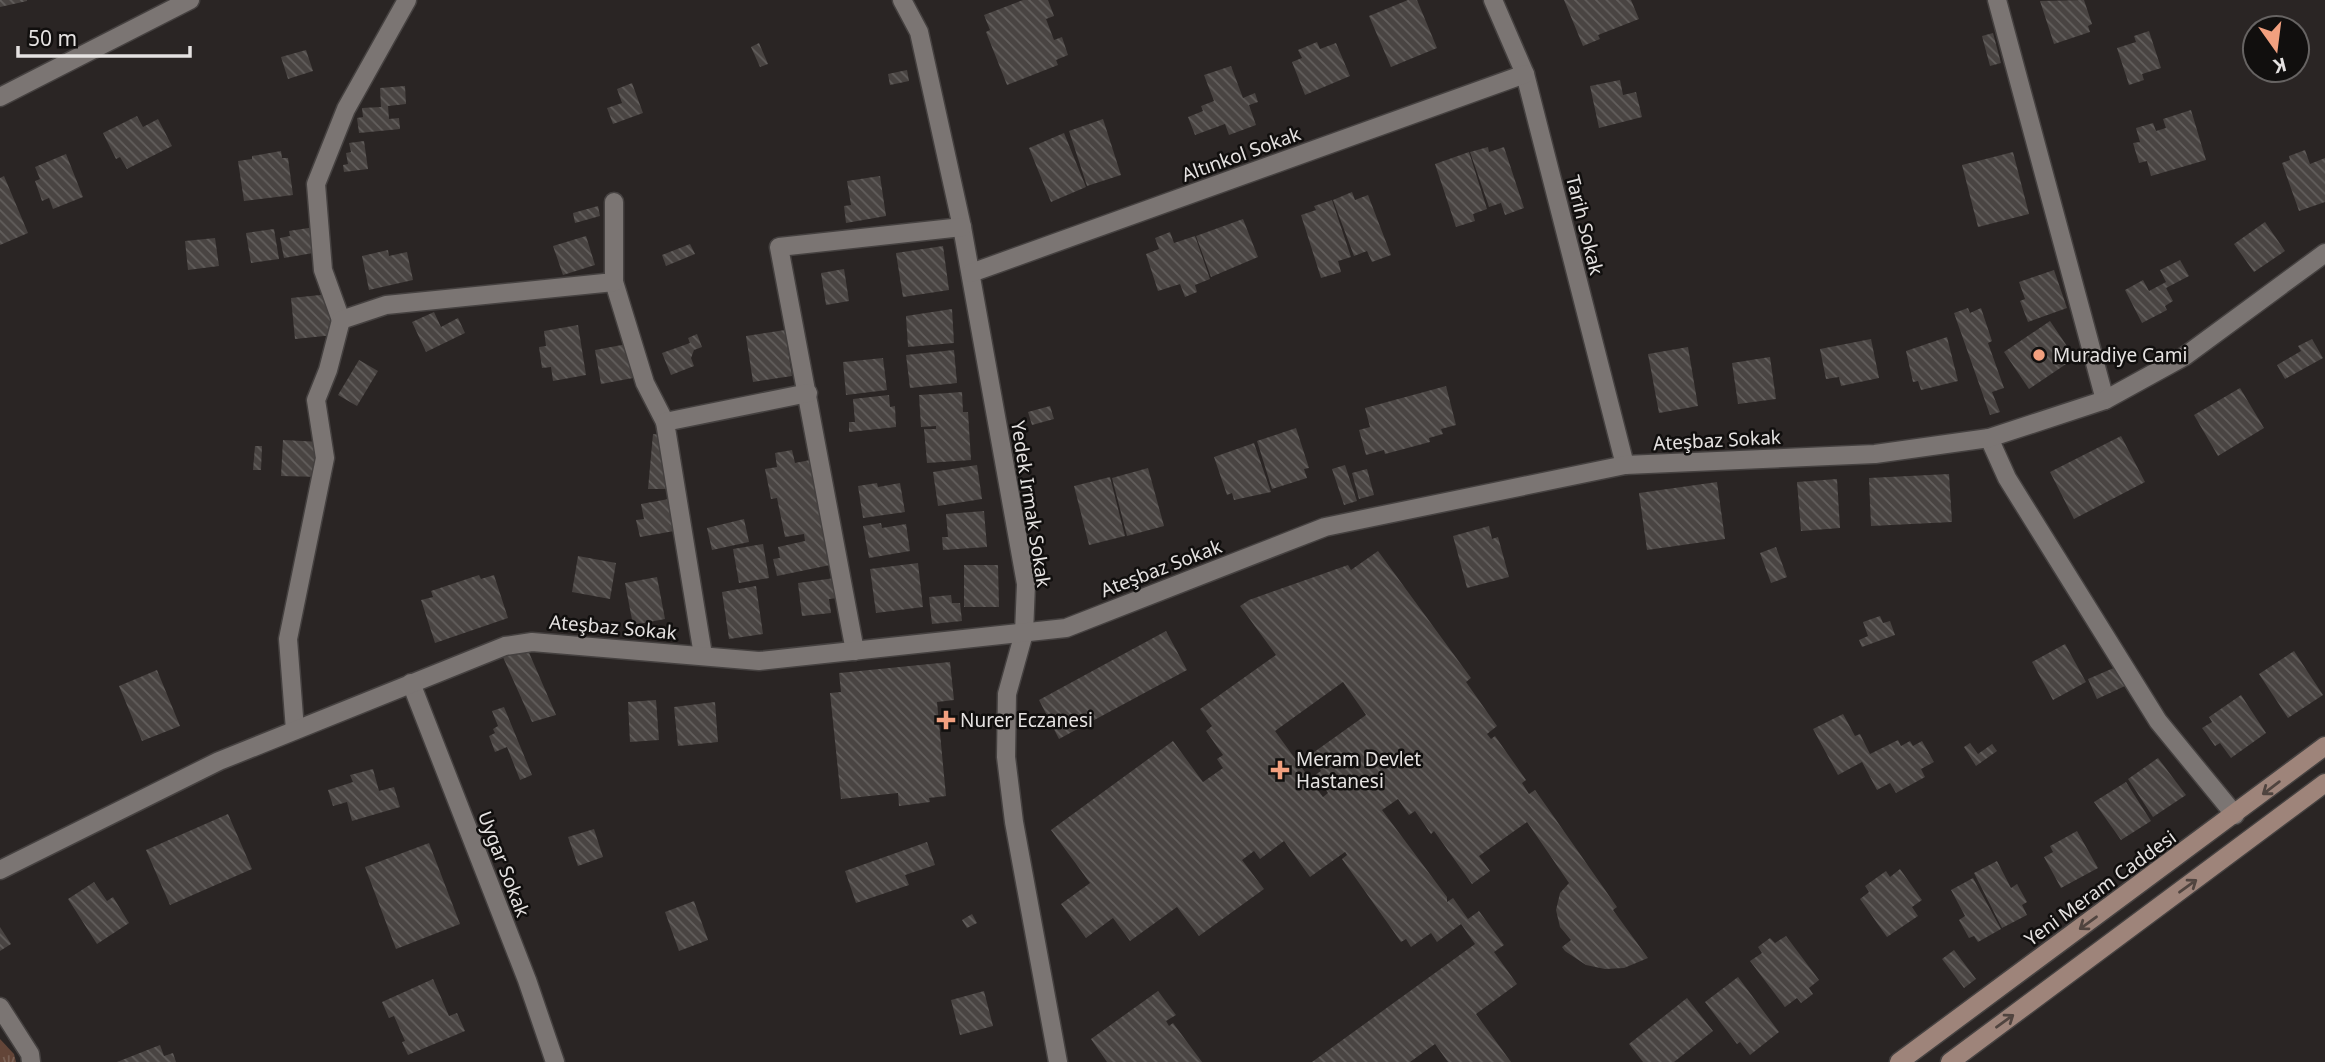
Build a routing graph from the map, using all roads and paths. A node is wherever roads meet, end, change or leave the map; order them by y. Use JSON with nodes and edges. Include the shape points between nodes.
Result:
{"nodes":[{"id":1,"x":190,"y":0,"type":"edge"},
{"id":2,"x":407,"y":0,"type":"edge"},
{"id":3,"x":902,"y":0,"type":"edge"},
{"id":4,"x":1493,"y":0,"type":"edge"},
{"id":5,"x":1997,"y":0,"type":"edge"},
{"id":6,"x":1525,"y":74,"type":"junction"},
{"id":7,"x":0,"y":97,"type":"edge"},
{"id":8,"x":614,"y":202,"type":"dead end"},
{"id":9,"x":962,"y":227,"type":"junction"},
{"id":10,"x":2325,"y":253,"type":"edge"},
{"id":11,"x":971,"y":273,"type":"junction"},
{"id":12,"x":614,"y":282,"type":"junction"},
{"id":13,"x":341,"y":320,"type":"junction"},
{"id":14,"x":808,"y":393,"type":"junction"},
{"id":15,"x":2105,"y":400,"type":"junction"},
{"id":16,"x":665,"y":422,"type":"junction"},
{"id":17,"x":1989,"y":438,"type":"junction"},
{"id":18,"x":1625,"y":465,"type":"junction"},
{"id":19,"x":1024,"y":634,"type":"junction"},
{"id":20,"x":855,"y":651,"type":"junction"},
{"id":21,"x":702,"y":655,"type":"junction"},
{"id":22,"x":411,"y":683,"type":"junction"},
{"id":23,"x":295,"y":730,"type":"junction"},
{"id":24,"x":2325,"y":746,"type":"edge"},
{"id":25,"x":2325,"y":783,"type":"edge"},
{"id":26,"x":2235,"y":815,"type":"junction"},
{"id":27,"x":0,"y":870,"type":"edge"},
{"id":28,"x":0,"y":1007,"type":"edge"},
{"id":29,"x":31,"y":1062,"type":"edge"},
{"id":30,"x":555,"y":1062,"type":"edge"},
{"id":31,"x":1058,"y":1062,"type":"edge"},
{"id":32,"x":1899,"y":1062,"type":"edge"},
{"id":33,"x":1950,"y":1062,"type":"edge"}],
"edges":[{"from":1,"to":7,"type":"street"},
{"from":2,"to":13,"type":"street","via":[[346,108],[317,184],[323,270]]},
{"from":3,"to":9,"type":"street","name":"Yedek Irmak Sokak","via":[[919,32]]},
{"from":4,"to":6,"type":"street","name":"Tarih Sokak"},
{"from":5,"to":15,"type":"street"},
{"from":6,"to":11,"type":"street","name":"Altınkol Sokak"},
{"from":6,"to":18,"type":"street","name":"Tarih Sokak"},
{"from":8,"to":12,"type":"street"},
{"from":9,"to":11,"type":"street","name":"Yedek Irmak Sokak"},
{"from":9,"to":14,"type":"street","via":[[779,247]]},
{"from":10,"to":15,"type":"street","name":"Ateşbaz Sokak","via":[[2185,356]]},
{"from":11,"to":19,"type":"street","name":"Yedek Irmak Sokak","via":[[1026,584]]},
{"from":12,"to":13,"type":"street","via":[[386,305]]},
{"from":12,"to":16,"type":"street","via":[[645,383]]},
{"from":13,"to":23,"type":"street","via":[[316,400],[325,458],[288,639]]},
{"from":14,"to":16,"type":"street"},
{"from":14,"to":20,"type":"street"},
{"from":15,"to":17,"type":"street","name":"Ateşbaz Sokak"},
{"from":16,"to":21,"type":"street"},
{"from":17,"to":18,"type":"street","name":"Ateşbaz Sokak","via":[[1875,454]]},
{"from":17,"to":26,"type":"street","via":[[2007,478],[2158,721]]},
{"from":18,"to":19,"type":"street","name":"Ateşbaz Sokak","via":[[1325,527],[1066,628]]},
{"from":19,"to":20,"type":"street","name":"Ateşbaz Sokak"},
{"from":19,"to":31,"type":"street","name":"Yedek Irmak Sokak","via":[[1007,694],[1006,757]]},
{"from":20,"to":21,"type":"street","name":"Ateşbaz Sokak","via":[[759,661]]},
{"from":21,"to":22,"type":"street","name":"Ateşbaz Sokak","via":[[532,642],[505,646]]},
{"from":22,"to":23,"type":"street","name":"Ateşbaz Sokak"},
{"from":22,"to":30,"type":"street","name":"Uygar Sokak"},
{"from":23,"to":27,"type":"street","name":"Ateşbaz Sokak","via":[[219,761]]},
{"from":24,"to":26,"type":"main road","name":"Yeni Meram Caddesi","one_way":true},
{"from":33,"to":25,"type":"main road","one_way":true},
{"from":26,"to":32,"type":"main road","name":"Yeni Meram Caddesi","one_way":true},
{"from":28,"to":29,"type":"street"}]}
